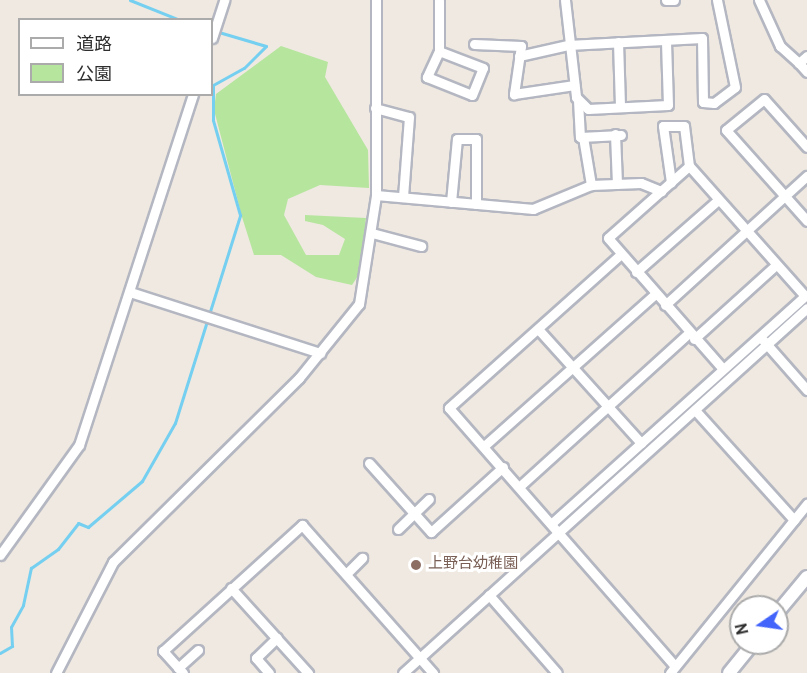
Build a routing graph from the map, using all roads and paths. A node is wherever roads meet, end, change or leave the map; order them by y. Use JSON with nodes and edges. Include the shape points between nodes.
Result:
{"nodes":[{"id":1,"x":224,"y":0,"type":"edge"},
{"id":2,"x":375,"y":0,"type":"edge"},
{"id":3,"x":439,"y":0,"type":"edge"},
{"id":4,"x":565,"y":0,"type":"edge"},
{"id":5,"x":666,"y":0,"type":"edge"},
{"id":6,"x":674,"y":0,"type":"edge"},
{"id":7,"x":717,"y":0,"type":"edge"},
{"id":8,"x":759,"y":0,"type":"edge"},
{"id":9,"x":213,"y":33,"type":"edge"},
{"id":10,"x":666,"y":40,"type":"junction"},
{"id":11,"x":618,"y":42,"type":"junction"},
{"id":12,"x":474,"y":44,"type":"dead end"},
{"id":13,"x":568,"y":45,"type":"junction"},
{"id":14,"x":440,"y":51,"type":"junction"},
{"id":15,"x":519,"y":56,"type":"junction"},
{"id":16,"x":807,"y":56,"type":"edge"},
{"id":17,"x":799,"y":63,"type":"junction"},
{"id":18,"x":807,"y":72,"type":"edge"},
{"id":19,"x":574,"y":85,"type":"junction"},
{"id":20,"x":192,"y":96,"type":"edge"},
{"id":21,"x":578,"y":100,"type":"junction"},
{"id":22,"x":620,"y":107,"type":"junction"},
{"id":23,"x":375,"y":108,"type":"junction"},
{"id":24,"x":583,"y":136,"type":"junction"},
{"id":25,"x":807,"y":147,"type":"edge"},
{"id":26,"x":689,"y":166,"type":"junction"},
{"id":27,"x":807,"y":176,"type":"edge"},
{"id":28,"x":671,"y":182,"type":"junction"},
{"id":29,"x":617,"y":184,"type":"junction"},
{"id":30,"x":591,"y":185,"type":"junction"},
{"id":31,"x":661,"y":191,"type":"junction"},
{"id":32,"x":376,"y":195,"type":"junction"},
{"id":33,"x":785,"y":196,"type":"junction"},
{"id":34,"x":403,"y":197,"type":"junction"},
{"id":35,"x":718,"y":200,"type":"junction"},
{"id":36,"x":451,"y":202,"type":"junction"},
{"id":37,"x":476,"y":204,"type":"junction"},
{"id":38,"x":807,"y":221,"type":"edge"},
{"id":39,"x":746,"y":232,"type":"junction"},
{"id":40,"x":372,"y":233,"type":"junction"},
{"id":41,"x":421,"y":246,"type":"dead end"},
{"id":42,"x":621,"y":254,"type":"junction"},
{"id":43,"x":776,"y":265,"type":"junction"},
{"id":44,"x":636,"y":272,"type":"junction"},
{"id":45,"x":130,"y":292,"type":"junction"},
{"id":46,"x":654,"y":294,"type":"junction"},
{"id":47,"x":665,"y":305,"type":"junction"},
{"id":48,"x":807,"y":308,"type":"edge"},
{"id":49,"x":538,"y":329,"type":"junction"},
{"id":50,"x":691,"y":336,"type":"junction"},
{"id":51,"x":760,"y":336,"type":"junction"},
{"id":52,"x":767,"y":344,"type":"junction"},
{"id":53,"x":320,"y":353,"type":"junction"},
{"id":54,"x":573,"y":367,"type":"junction"},
{"id":55,"x":723,"y":369,"type":"junction"},
{"id":56,"x":807,"y":390,"type":"edge"},
{"id":57,"x":609,"y":406,"type":"junction"},
{"id":58,"x":695,"y":410,"type":"junction"},
{"id":59,"x":641,"y":443,"type":"junction"},
{"id":60,"x":484,"y":446,"type":"junction"},
{"id":61,"x":369,"y":464,"type":"dead end"},
{"id":62,"x":503,"y":467,"type":"junction"},
{"id":63,"x":520,"y":486,"type":"junction"},
{"id":64,"x":429,"y":499,"type":"dead end"},
{"id":65,"x":807,"y":504,"type":"edge"},
{"id":66,"x":414,"y":513,"type":"junction"},
{"id":67,"x":794,"y":520,"type":"junction"},
{"id":68,"x":552,"y":523,"type":"junction"},
{"id":69,"x":398,"y":530,"type":"dead end"},
{"id":70,"x":558,"y":533,"type":"junction"},
{"id":71,"x":0,"y":555,"type":"edge"},
{"id":72,"x":362,"y":558,"type":"dead end"},
{"id":73,"x":346,"y":574,"type":"junction"},
{"id":74,"x":807,"y":576,"type":"edge"},
{"id":75,"x":231,"y":588,"type":"junction"},
{"id":76,"x":489,"y":595,"type":"junction"},
{"id":77,"x":789,"y":598,"type":"edge"},
{"id":78,"x":277,"y":638,"type":"junction"},
{"id":79,"x":198,"y":650,"type":"dead end"},
{"id":80,"x":743,"y":655,"type":"edge"},
{"id":81,"x":420,"y":658,"type":"junction"},
{"id":82,"x":181,"y":670,"type":"edge"},
{"id":83,"x":673,"y":670,"type":"edge"},
{"id":84,"x":303,"y":671,"type":"edge"},
{"id":85,"x":56,"y":673,"type":"edge"},
{"id":86,"x":269,"y":673,"type":"edge"},
{"id":87,"x":403,"y":673,"type":"edge"},
{"id":88,"x":433,"y":673,"type":"edge"},
{"id":89,"x":557,"y":673,"type":"edge"},
{"id":90,"x":729,"y":673,"type":"edge"}],
"edges":[{"from":1,"to":9,"type":"street"},
{"from":2,"to":23,"type":"street"},
{"from":3,"to":14,"type":"street"},
{"from":4,"to":13,"type":"street"},
{"from":5,"to":6,"type":"street"},
{"from":7,"to":10,"type":"street","via":[[735,87],[714,103],[703,102],[702,38]]},
{"from":8,"to":17,"type":"street","via":[[780,46]]},
{"from":10,"to":11,"type":"street"},
{"from":10,"to":22,"type":"street","via":[[668,105]]},
{"from":11,"to":13,"type":"street"},
{"from":11,"to":22,"type":"street"},
{"from":12,"to":15,"type":"street","via":[[521,46]]},
{"from":13,"to":15,"type":"street"},
{"from":13,"to":19,"type":"street"},
{"from":14,"to":14,"type":"street","via":[[428,77],[472,95],[483,68]]},
{"from":15,"to":19,"type":"street","via":[[514,94]]},
{"from":16,"to":17,"type":"street"},
{"from":17,"to":18,"type":"street"},
{"from":19,"to":21,"type":"street"},
{"from":20,"to":45,"type":"street"},
{"from":21,"to":22,"type":"street","via":[[588,109]]},
{"from":21,"to":24,"type":"street"},
{"from":23,"to":32,"type":"street"},
{"from":23,"to":34,"type":"street","via":[[409,117]]},
{"from":24,"to":29,"type":"street","via":[[618,134]]},
{"from":24,"to":30,"type":"street"},
{"from":25,"to":33,"type":"street","via":[[764,99],[726,130]]},
{"from":26,"to":28,"type":"street"},
{"from":26,"to":28,"type":"street","via":[[684,126],[663,126]]},
{"from":26,"to":35,"type":"street"},
{"from":27,"to":33,"type":"street"},
{"from":28,"to":31,"type":"street"},
{"from":29,"to":30,"type":"street"},
{"from":29,"to":31,"type":"street","via":[[641,183]]},
{"from":30,"to":37,"type":"street","via":[[533,209]]},
{"from":31,"to":42,"type":"street","via":[[608,238]]},
{"from":32,"to":34,"type":"street"},
{"from":32,"to":40,"type":"street"},
{"from":33,"to":38,"type":"street"},
{"from":33,"to":39,"type":"street"},
{"from":34,"to":36,"type":"street"},
{"from":35,"to":39,"type":"street"},
{"from":35,"to":44,"type":"street"},
{"from":36,"to":37,"type":"street"},
{"from":36,"to":37,"type":"street","via":[[457,139],[476,139]]},
{"from":39,"to":43,"type":"street"},
{"from":39,"to":47,"type":"street"},
{"from":40,"to":41,"type":"street"},
{"from":40,"to":53,"type":"street","via":[[359,304]]},
{"from":42,"to":44,"type":"street"},
{"from":42,"to":49,"type":"street"},
{"from":43,"to":50,"type":"street"},
{"from":43,"to":51,"type":"street","via":[[805,296]]},
{"from":44,"to":46,"type":"street"},
{"from":45,"to":53,"type":"street"},
{"from":45,"to":71,"type":"street","via":[[79,446]]},
{"from":46,"to":47,"type":"street"},
{"from":46,"to":54,"type":"street"},
{"from":47,"to":50,"type":"street"},
{"from":48,"to":52,"type":"street"},
{"from":49,"to":54,"type":"street"},
{"from":49,"to":60,"type":"street","via":[[449,408]]},
{"from":50,"to":55,"type":"street"},
{"from":50,"to":57,"type":"street"},
{"from":51,"to":52,"type":"street"},
{"from":51,"to":55,"type":"street"},
{"from":52,"to":56,"type":"street"},
{"from":52,"to":58,"type":"street"},
{"from":53,"to":85,"type":"street","via":[[113,562]]},
{"from":54,"to":57,"type":"street"},
{"from":54,"to":60,"type":"street"},
{"from":55,"to":59,"type":"street"},
{"from":57,"to":59,"type":"street"},
{"from":57,"to":63,"type":"street"},
{"from":58,"to":67,"type":"street"},
{"from":58,"to":70,"type":"street"},
{"from":59,"to":68,"type":"street"},
{"from":60,"to":62,"type":"street"},
{"from":61,"to":66,"type":"street"},
{"from":62,"to":63,"type":"street"},
{"from":62,"to":66,"type":"street","via":[[431,532]]},
{"from":63,"to":68,"type":"street"},
{"from":64,"to":66,"type":"street"},
{"from":65,"to":67,"type":"street"},
{"from":66,"to":69,"type":"street"},
{"from":67,"to":83,"type":"street"},
{"from":68,"to":70,"type":"street"},
{"from":70,"to":76,"type":"street"},
{"from":70,"to":83,"type":"street"},
{"from":72,"to":73,"type":"street"},
{"from":73,"to":75,"type":"street","via":[[303,525]]},
{"from":73,"to":81,"type":"street"},
{"from":74,"to":77,"type":"street"},
{"from":75,"to":78,"type":"street"},
{"from":75,"to":82,"type":"street","via":[[163,651]]},
{"from":76,"to":81,"type":"street"},
{"from":76,"to":89,"type":"street"},
{"from":78,"to":84,"type":"street"},
{"from":78,"to":86,"type":"street","via":[[256,658]]},
{"from":79,"to":82,"type":"street"},
{"from":80,"to":90,"type":"street"},
{"from":81,"to":87,"type":"street"},
{"from":81,"to":88,"type":"street"}]}
